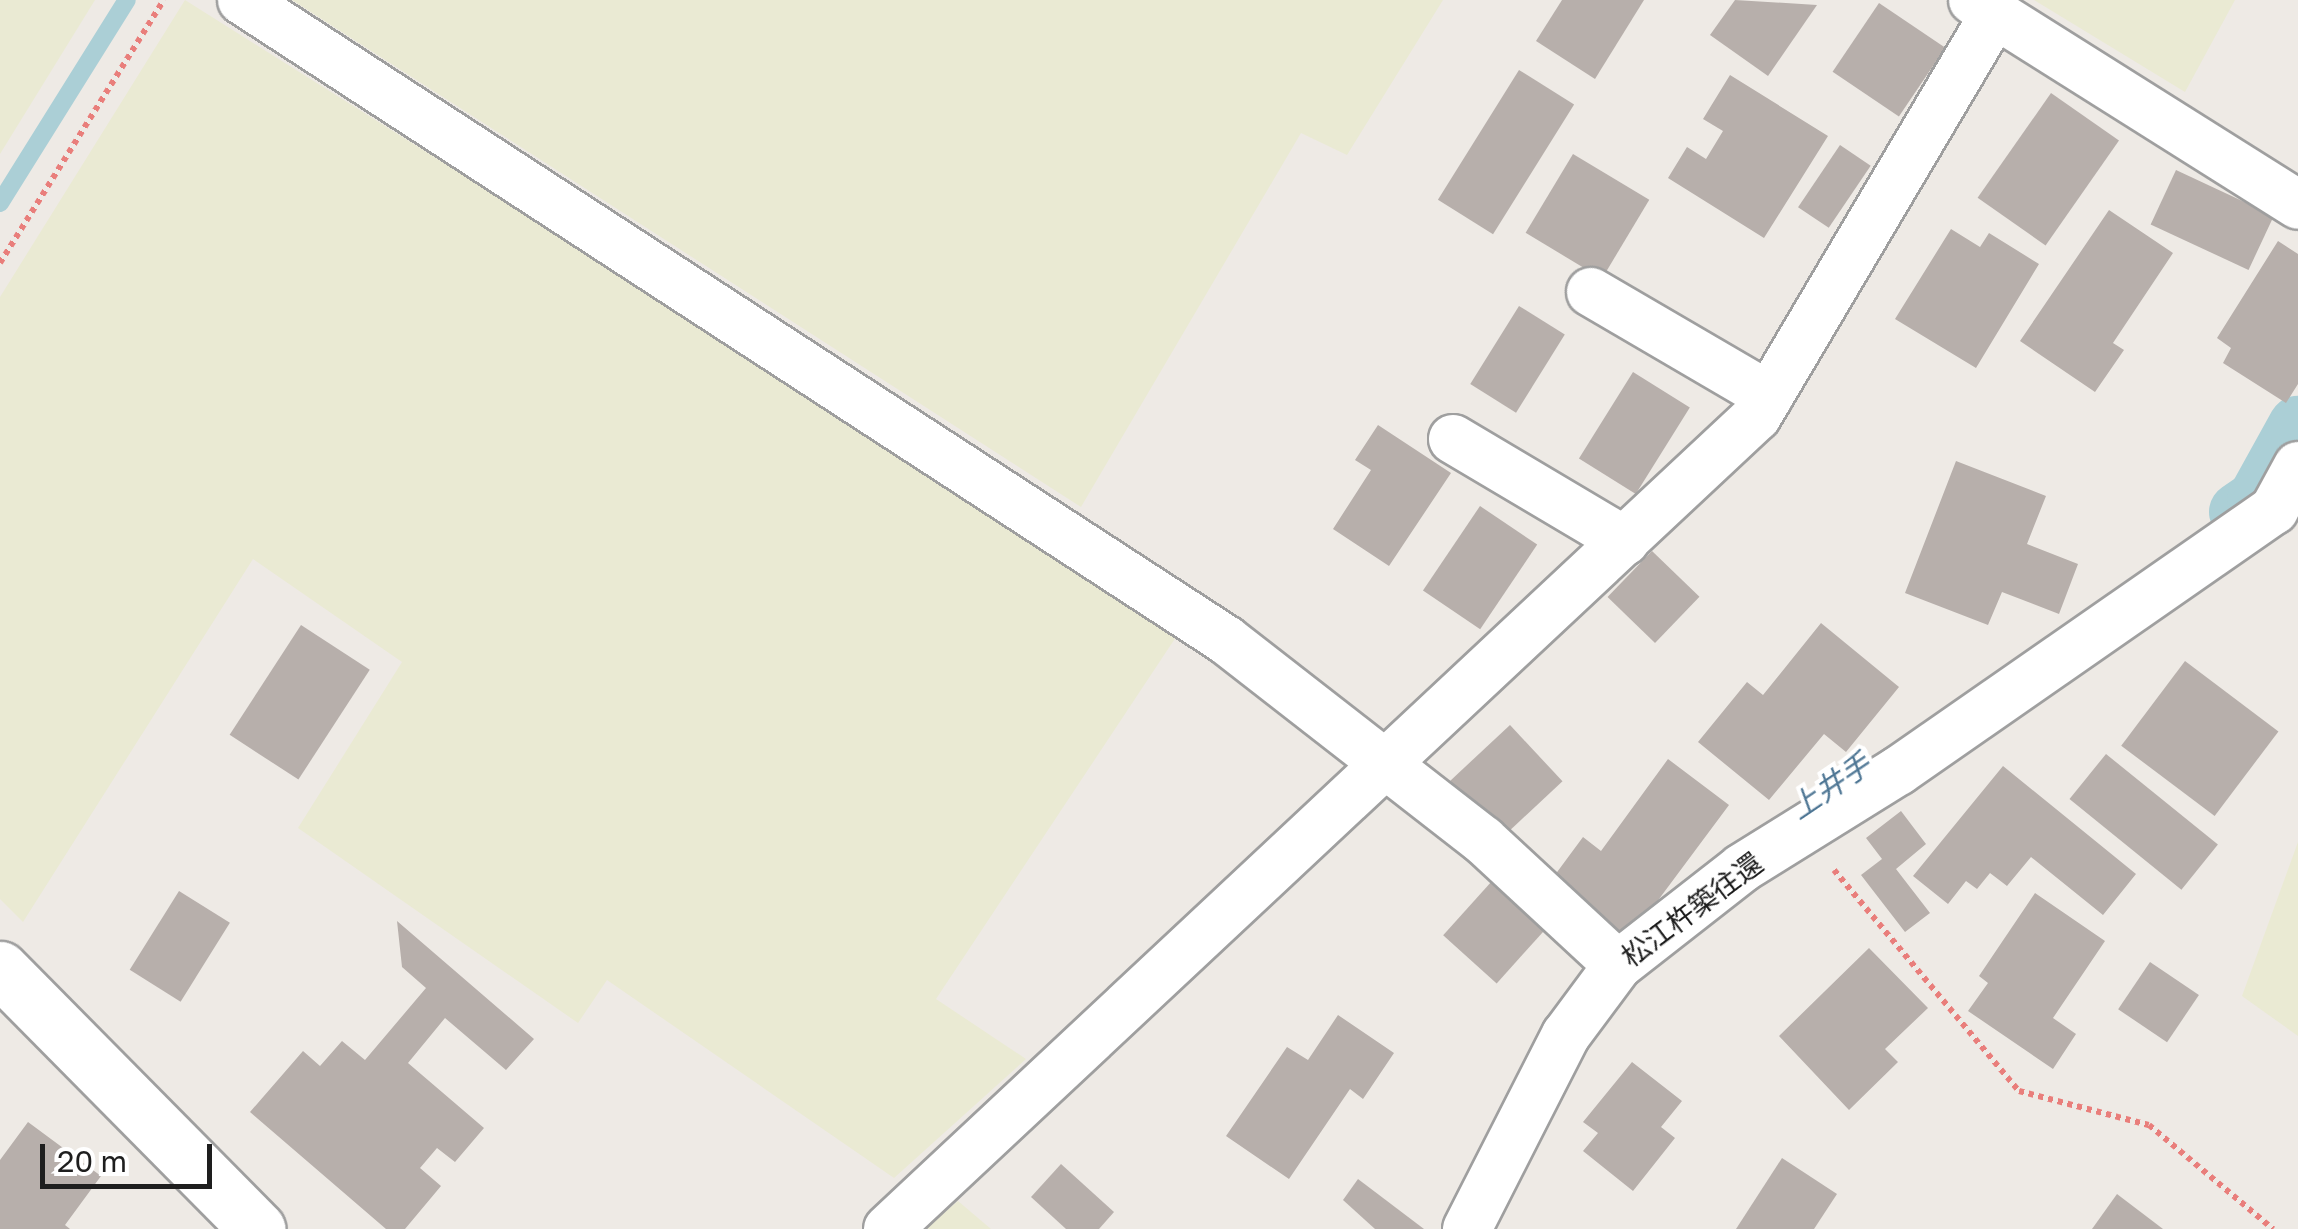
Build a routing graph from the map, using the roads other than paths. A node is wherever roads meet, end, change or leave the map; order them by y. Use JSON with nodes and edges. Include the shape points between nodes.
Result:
{"nodes":[{"id":1,"x":242,"y":0,"type":"edge"},
{"id":2,"x":1984,"y":7,"type":"edge"},
{"id":3,"x":2298,"y":205,"type":"edge"},
{"id":4,"x":1591,"y":292,"type":"dead end"},
{"id":5,"x":1769,"y":396,"type":"junction"},
{"id":6,"x":1454,"y":440,"type":"dead end"},
{"id":7,"x":2298,"y":466,"type":"edge"},
{"id":8,"x":2286,"y":520,"type":"edge"},
{"id":9,"x":1625,"y":541,"type":"junction"},
{"id":10,"x":1387,"y":765,"type":"junction"},
{"id":11,"x":1618,"y":965,"type":"junction"},
{"id":12,"x":1,"y":972,"type":"edge"},
{"id":13,"x":256,"y":1229,"type":"edge"},
{"id":14,"x":888,"y":1229,"type":"edge"},
{"id":15,"x":1467,"y":1229,"type":"edge"}],
"edges":[{"from":1,"to":10,"type":"street","via":[[1226,640]]},
{"from":2,"to":3,"type":"street"},
{"from":2,"to":5,"type":"street"},
{"from":4,"to":5,"type":"street"},
{"from":5,"to":9,"type":"street","via":[[1757,416]]},
{"from":6,"to":9,"type":"street"},
{"from":7,"to":8,"type":"street","name":"松江杵築往還"},
{"from":8,"to":11,"type":"street","name":"松江杵築往還","via":[[1742,868]]},
{"from":9,"to":10,"type":"street"},
{"from":10,"to":11,"type":"street","via":[[1483,840]]},
{"from":10,"to":14,"type":"street"},
{"from":11,"to":15,"type":"street","name":"松江杵築往還","via":[[1566,1034]]},
{"from":12,"to":13,"type":"street"}]}
